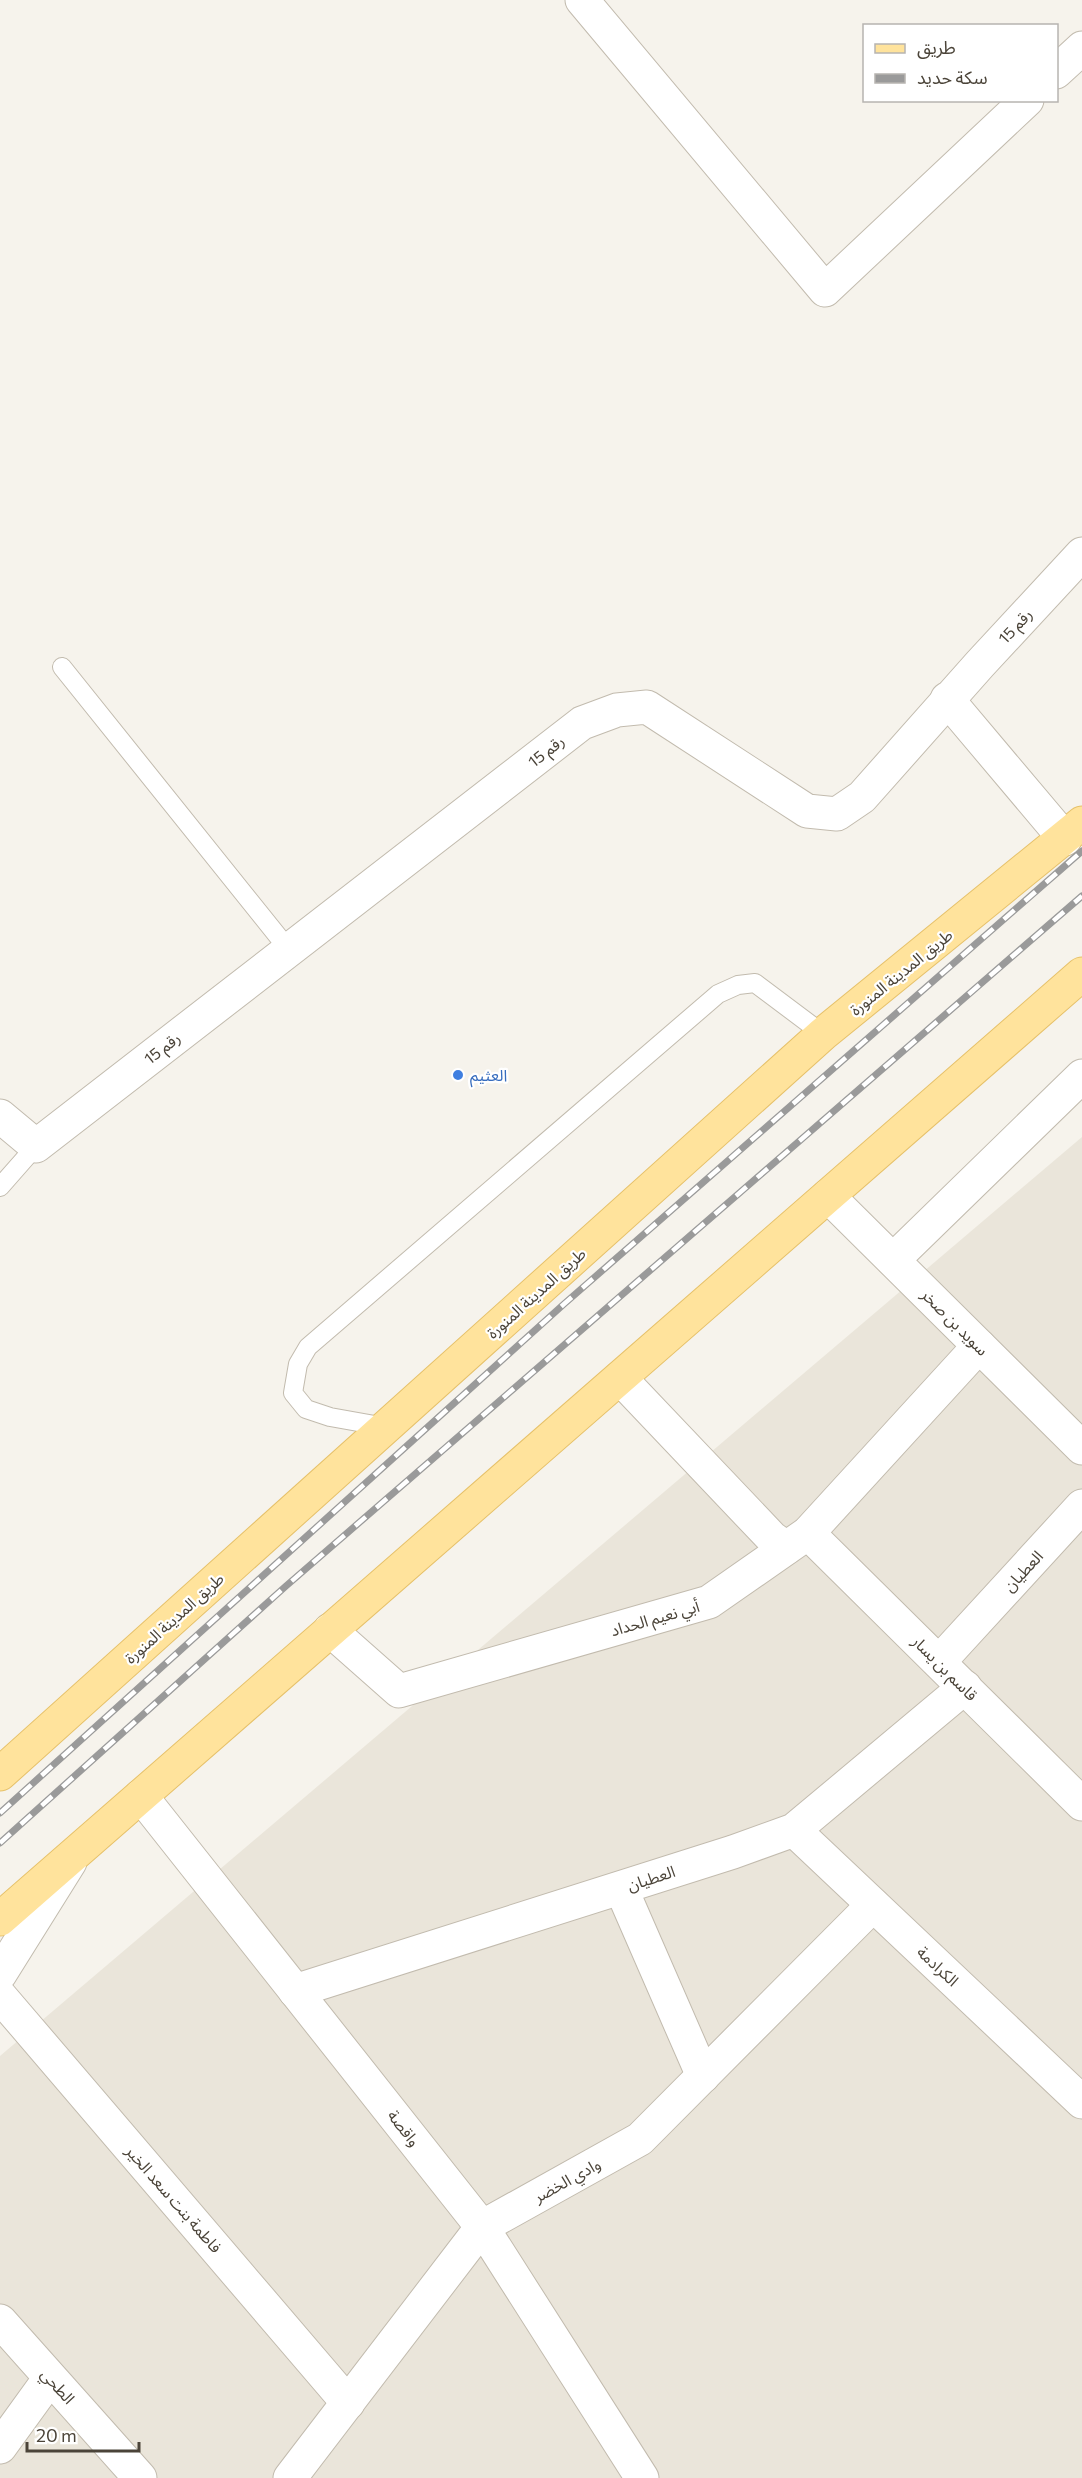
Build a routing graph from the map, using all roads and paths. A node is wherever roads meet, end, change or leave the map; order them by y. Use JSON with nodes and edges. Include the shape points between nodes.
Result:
{"nodes":[{"id":1,"x":582,"y":0,"type":"edge"},
{"id":2,"x":1082,"y":48,"type":"edge"},
{"id":3,"x":1058,"y":70,"type":"edge"},
{"id":4,"x":1025,"y":102,"type":"edge"},
{"id":5,"x":1082,"y":554,"type":"edge"},
{"id":6,"x":62,"y":667,"type":"dead end"},
{"id":7,"x":948,"y":699,"type":"junction"},
{"id":8,"x":1073,"y":831,"type":"edge"},
{"id":9,"x":289,"y":950,"type":"junction"},
{"id":10,"x":1082,"y":974,"type":"edge"},
{"id":11,"x":823,"y":1034,"type":"junction"},
{"id":12,"x":1082,"y":1076,"type":"edge"},
{"id":13,"x":0,"y":1116,"type":"edge"},
{"id":14,"x":36,"y":1146,"type":"junction"},
{"id":15,"x":0,"y":1187,"type":"edge"},
{"id":16,"x":828,"y":1196,"type":"junction"},
{"id":17,"x":893,"y":1260,"type":"junction"},
{"id":18,"x":980,"y":1346,"type":"junction"},
{"id":19,"x":620,"y":1378,"type":"junction"},
{"id":20,"x":386,"y":1427,"type":"junction"},
{"id":21,"x":1079,"y":1438,"type":"edge"},
{"id":22,"x":1082,"y":1506,"type":"edge"},
{"id":23,"x":797,"y":1540,"type":"junction"},
{"id":24,"x":330,"y":1630,"type":"junction"},
{"id":25,"x":939,"y":1662,"type":"junction"},
{"id":26,"x":965,"y":1688,"type":"junction"},
{"id":27,"x":0,"y":1774,"type":"edge"},
{"id":28,"x":141,"y":1796,"type":"junction"},
{"id":29,"x":1082,"y":1804,"type":"edge"},
{"id":30,"x":794,"y":1830,"type":"junction"},
{"id":31,"x":76,"y":1853,"type":"junction"},
{"id":32,"x":621,"y":1888,"type":"junction"},
{"id":33,"x":873,"y":1905,"type":"junction"},
{"id":34,"x":0,"y":1919,"type":"edge"},
{"id":35,"x":0,"y":1974,"type":"edge"},
{"id":36,"x":295,"y":1991,"type":"junction"},
{"id":37,"x":0,"y":1996,"type":"edge"},
{"id":38,"x":703,"y":2076,"type":"junction"},
{"id":39,"x":1082,"y":2102,"type":"edge"},
{"id":40,"x":482,"y":2227,"type":"junction"},
{"id":41,"x":0,"y":2321,"type":"edge"},
{"id":42,"x":50,"y":2378,"type":"junction"},
{"id":43,"x":348,"y":2403,"type":"junction"},
{"id":44,"x":0,"y":2447,"type":"edge"},
{"id":45,"x":140,"y":2478,"type":"edge"},
{"id":46,"x":290,"y":2478,"type":"edge"},
{"id":47,"x":642,"y":2478,"type":"edge"}],
"edges":[{"from":1,"to":4,"type":"street","via":[[825,290]]},
{"from":2,"to":3,"type":"street"},
{"from":5,"to":7,"type":"street","name":"رقم 15"},
{"from":6,"to":9,"type":"lane"},
{"from":7,"to":8,"type":"street"},
{"from":7,"to":9,"type":"street","name":"رقم 15","via":[[862,797],[837,814],[807,811],[647,707],[617,710],[582,723]]},
{"from":8,"to":11,"type":"main road","name":"طريق المدينة المنورة"},
{"from":9,"to":14,"type":"street","name":"رقم 15"},
{"from":10,"to":16,"type":"main road"},
{"from":11,"to":20,"type":"main road","name":"طريق المدينة المنورة"},
{"from":11,"to":20,"type":"lane","via":[[755,983],[718,994],[308,1347],[297,1364],[293,1393],[306,1409]]},
{"from":12,"to":17,"type":"street"},
{"from":13,"to":14,"type":"street"},
{"from":14,"to":15,"type":"lane"},
{"from":16,"to":17,"type":"street","name":"سويد بن صخر"},
{"from":16,"to":19,"type":"main road"},
{"from":17,"to":18,"type":"street","name":"سويد بن صخر"},
{"from":18,"to":21,"type":"street","name":"سويد بن صخر"},
{"from":18,"to":23,"type":"street","name":"أبي نعيم الحداد"},
{"from":19,"to":23,"type":"street","name":"قاسم بن يسار","via":[[772,1538]]},
{"from":19,"to":24,"type":"main road"},
{"from":20,"to":27,"type":"main road","name":"طريق المدينة المنورة"},
{"from":22,"to":25,"type":"street","name":"العطيان"},
{"from":23,"to":24,"type":"street","name":"أبي نعيم الحداد","via":[[709,1602],[399,1691]]},
{"from":23,"to":25,"type":"street","name":"قاسم بن يسار"},
{"from":24,"to":28,"type":"main road"},
{"from":25,"to":26,"type":"street","name":"قاسم بن يسار"},
{"from":26,"to":29,"type":"street","name":"قاسم بن يسار"},
{"from":26,"to":30,"type":"street","name":"العطيان"},
{"from":28,"to":31,"type":"main road"},
{"from":28,"to":36,"type":"street","name":"واقصة"},
{"from":30,"to":32,"type":"street","name":"العطيان"},
{"from":30,"to":33,"type":"street","name":"الكرادمة"},
{"from":31,"to":34,"type":"main road"},
{"from":31,"to":35,"type":"street"},
{"from":32,"to":36,"type":"street","name":"العطيان"},
{"from":32,"to":38,"type":"street"},
{"from":33,"to":38,"type":"street","name":"وادي الخضر"},
{"from":33,"to":39,"type":"street","name":"الكرادمة"},
{"from":36,"to":40,"type":"street","name":"واقصة"},
{"from":37,"to":43,"type":"street","name":"فاطمة بنت سعد الخير"},
{"from":38,"to":40,"type":"street","name":"وادي الخضر","via":[[640,2139]]},
{"from":40,"to":43,"type":"street","name":"وادي الخضر"},
{"from":40,"to":47,"type":"street","name":"واقصة"},
{"from":41,"to":42,"type":"street","name":"الطحي"},
{"from":42,"to":44,"type":"street"},
{"from":42,"to":45,"type":"street","name":"الطحي"},
{"from":43,"to":46,"type":"street","name":"وادي الخضر"}]}
